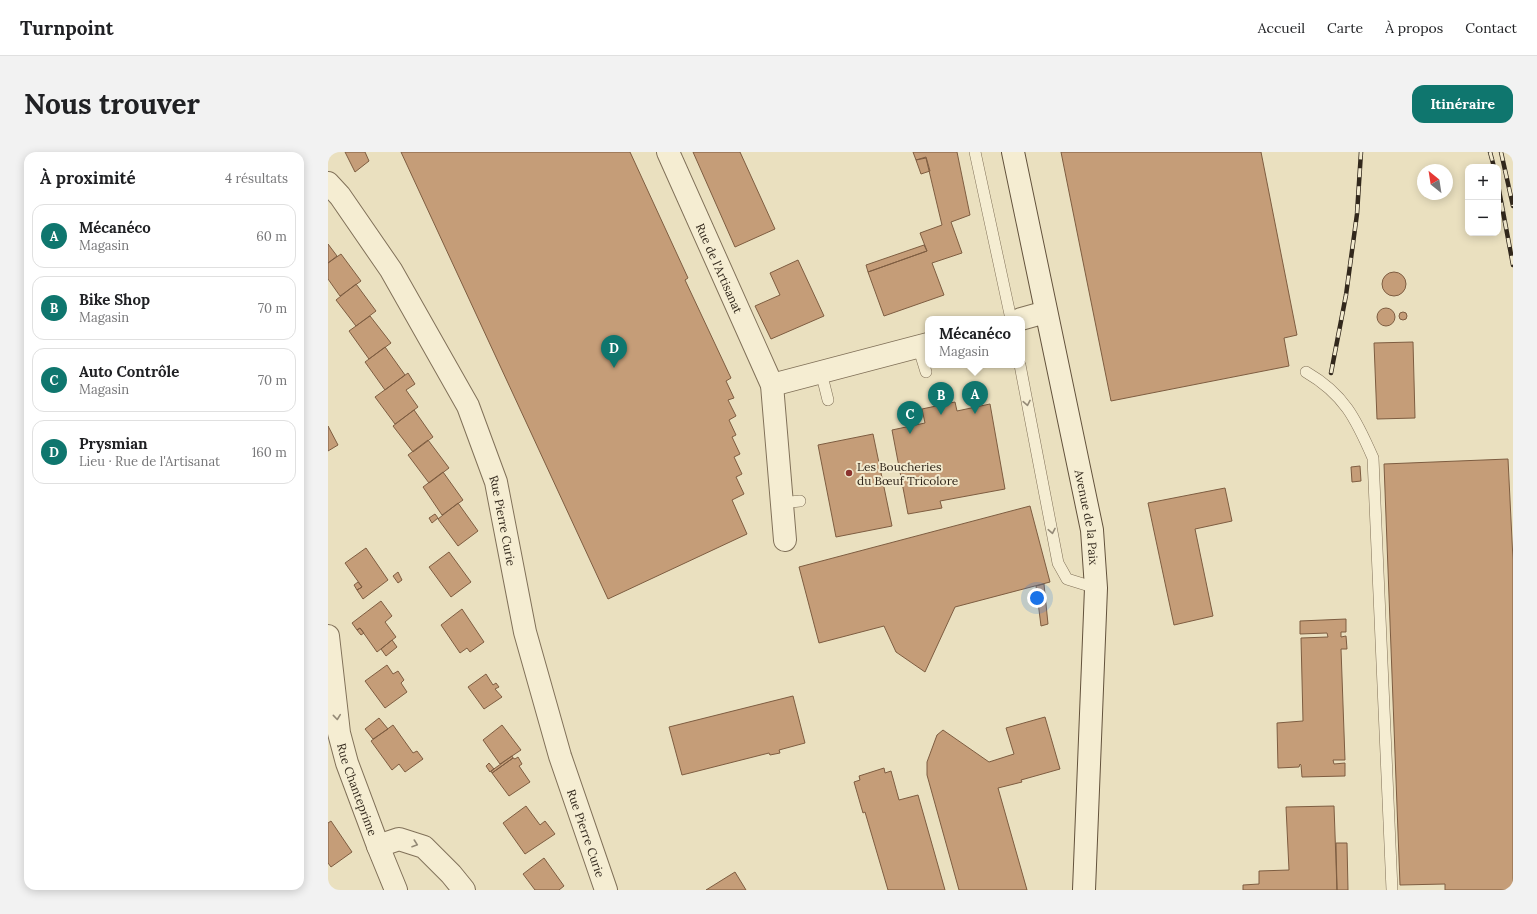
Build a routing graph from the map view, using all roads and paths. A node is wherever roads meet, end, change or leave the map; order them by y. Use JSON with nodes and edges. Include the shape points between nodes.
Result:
{"nodes":[{"id":1,"x":668,"y":152,"type":"edge"},
{"id":2,"x":975,"y":152,"type":"edge"},
{"id":3,"x":1013,"y":152,"type":"edge"},
{"id":4,"x":328,"y":183,"type":"edge"},
{"id":5,"x":1046,"y":312,"type":"junction"},
{"id":6,"x":1010,"y":316,"type":"edge"},
{"id":7,"x":1025,"y":318,"type":"edge"},
{"id":8,"x":923,"y":345,"type":"edge"},
{"id":9,"x":925,"y":363,"type":"edge"},
{"id":10,"x":926,"y":368,"type":"edge"},
{"id":11,"x":1021,"y":368,"type":"edge"},
{"id":12,"x":821,"y":372,"type":"junction"},
{"id":13,"x":926,"y":372,"type":"dead end"},
{"id":14,"x":1306,"y":372,"type":"dead end"},
{"id":15,"x":772,"y":385,"type":"junction"},
{"id":16,"x":828,"y":400,"type":"dead end"},
{"id":17,"x":785,"y":540,"type":"dead end"},
{"id":18,"x":1096,"y":588,"type":"junction"},
{"id":19,"x":328,"y":636,"type":"edge"},
{"id":20,"x":378,"y":846,"type":"junction"},
{"id":21,"x":396,"y":890,"type":"edge"},
{"id":22,"x":464,"y":890,"type":"edge"},
{"id":23,"x":606,"y":890,"type":"edge"},
{"id":24,"x":1084,"y":890,"type":"edge"},
{"id":25,"x":1392,"y":890,"type":"edge"}],
"edges":[{"from":1,"to":15,"type":"street","name":"Rue de l'Artisanat"},
{"from":2,"to":6,"type":"lane"},
{"from":3,"to":5,"type":"street","name":"Avenue de la Paix"},
{"from":4,"to":23,"type":"street","name":"Rue Pierre Curie","via":[[340,196],[391,270],[468,406],[496,482],[525,632],[560,756]]},
{"from":5,"to":7,"type":"street"},
{"from":5,"to":18,"type":"street","name":"Avenue de la Paix","via":[[1092,530]]},
{"from":8,"to":9,"type":"lane"},
{"from":8,"to":12,"type":"street"},
{"from":10,"to":13,"type":"lane"},
{"from":11,"to":18,"type":"lane","one_way":true,"via":[[1058,563],[1067,579]]},
{"from":12,"to":15,"type":"street"},
{"from":12,"to":16,"type":"lane"},
{"from":14,"to":25,"type":"lane","via":[[1323,382],[1340,398],[1360,428],[1373,458]]},
{"from":15,"to":17,"type":"street","name":"Rue de l'Artisanat","via":[[791,502]]},
{"from":18,"to":24,"type":"street","name":"Avenue de la Paix"},
{"from":19,"to":20,"type":"street","name":"Rue Chanteprime","one_way":true,"via":[[339,733],[347,763]]},
{"from":20,"to":21,"type":"street","name":"Rue Chanteprime"},
{"from":20,"to":22,"type":"street","one_way":true,"via":[[399,839],[424,847]]}]}
